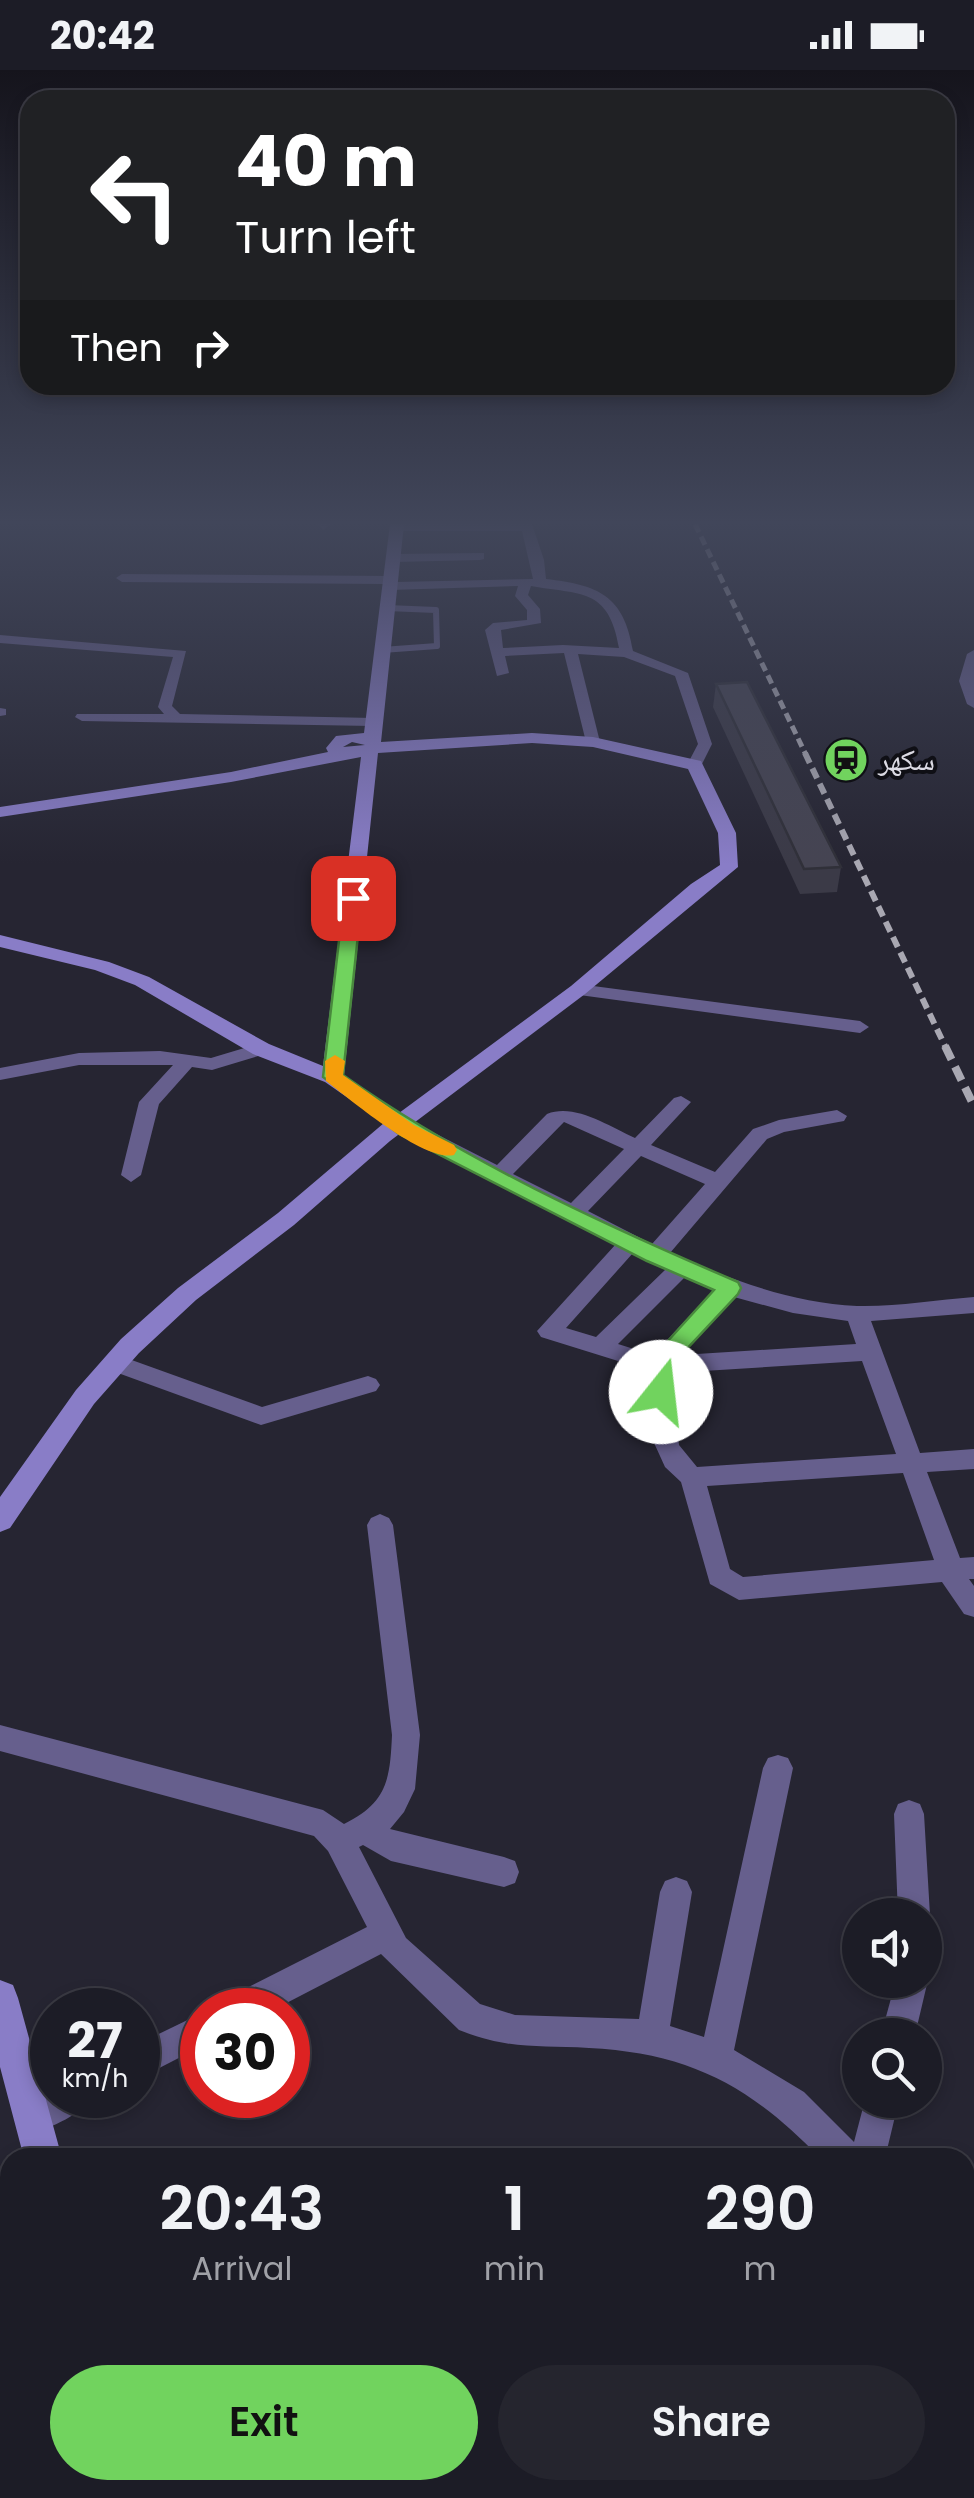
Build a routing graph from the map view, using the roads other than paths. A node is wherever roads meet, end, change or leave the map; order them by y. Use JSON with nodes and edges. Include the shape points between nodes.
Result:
{"nodes":[{"id":1,"x":384,"y":637,"type":"edge"},
{"id":2,"x":437,"y":637,"type":"edge"},
{"id":3,"x":496,"y":637,"type":"edge"},
{"id":4,"x":622,"y":637,"type":"edge"},
{"id":5,"x":0,"y":638,"type":"edge"},
{"id":6,"x":382,"y":650,"type":"junction"},
{"id":7,"x":499,"y":652,"type":"junction"},
{"id":8,"x":571,"y":652,"type":"junction"},
{"id":9,"x":626,"y":653,"type":"junction"},
{"id":10,"x":974,"y":654,"type":"edge"},
{"id":11,"x":502,"y":673,"type":"dead end"},
{"id":12,"x":974,"y":704,"type":"edge"},
{"id":13,"x":82,"y":717,"type":"dead end"},
{"id":14,"x":176,"y":718,"type":"junction"},
{"id":15,"x":373,"y":722,"type":"junction"},
{"id":16,"x":593,"y":742,"type":"junction"},
{"id":17,"x":371,"y":746,"type":"junction"},
{"id":18,"x":695,"y":765,"type":"junction"},
{"id":19,"x":0,"y":812,"type":"edge"},
{"id":20,"x":0,"y":941,"type":"edge"},
{"id":21,"x":578,"y":990,"type":"junction"},
{"id":22,"x":860,"y":1028,"type":"dead end"},
{"id":23,"x":261,"y":1049,"type":"junction"},
{"id":24,"x":187,"y":1060,"type":"junction"},
{"id":25,"x":0,"y":1074,"type":"edge"},
{"id":26,"x":333,"y":1077,"type":"junction"},
{"id":27,"x":681,"y":1102,"type":"dead end"},
{"id":28,"x":837,"y":1116,"type":"dead end"},
{"id":29,"x":400,"y":1124,"type":"junction"},
{"id":30,"x":638,"y":1147,"type":"junction"},
{"id":31,"x":132,"y":1174,"type":"dead end"},
{"id":32,"x":499,"y":1176,"type":"junction"},
{"id":33,"x":720,"y":1182,"type":"junction"},
{"id":34,"x":574,"y":1214,"type":"junction"},
{"id":35,"x":630,"y":1243,"type":"junction"},
{"id":36,"x":655,"y":1255,"type":"junction"},
{"id":37,"x":682,"y":1267,"type":"junction"},
{"id":38,"x":730,"y":1288,"type":"junction"},
{"id":39,"x":974,"y":1305,"type":"edge"},
{"id":40,"x":857,"y":1314,"type":"junction"},
{"id":41,"x":601,"y":1346,"type":"junction"},
{"id":42,"x":870,"y":1352,"type":"junction"},
{"id":43,"x":115,"y":1363,"type":"junction"},
{"id":44,"x":658,"y":1365,"type":"junction"},
{"id":45,"x":368,"y":1385,"type":"dead end"},
{"id":46,"x":974,"y":1460,"type":"edge"},
{"id":47,"x":909,"y":1464,"type":"junction"},
{"id":48,"x":692,"y":1477,"type":"junction"},
{"id":49,"x":0,"y":1520,"type":"edge"},
{"id":50,"x":380,"y":1526,"type":"dead end"},
{"id":51,"x":962,"y":1569,"type":"edge"},
{"id":52,"x":974,"y":1606,"type":"edge"},
{"id":53,"x":0,"y":1738,"type":"edge"},
{"id":54,"x":778,"y":1768,"type":"dead end"},
{"id":55,"x":908,"y":1814,"type":"dead end"},
{"id":56,"x":353,"y":1836,"type":"junction"},
{"id":57,"x":504,"y":1872,"type":"dead end"},
{"id":58,"x":676,"y":1892,"type":"dead end"},
{"id":59,"x":913,"y":1898,"type":"edge"},
{"id":60,"x":388,"y":1934,"type":"junction"},
{"id":61,"x":281,"y":1988,"type":"edge"},
{"id":62,"x":0,"y":1998,"type":"edge"},
{"id":63,"x":652,"y":2037,"type":"junction"},
{"id":64,"x":716,"y":2058,"type":"junction"},
{"id":65,"x":30,"y":2110,"type":"edge"},
{"id":66,"x":32,"y":2118,"type":"edge"},
{"id":67,"x":877,"y":2118,"type":"edge"},
{"id":68,"x":40,"y":2148,"type":"edge"},
{"id":69,"x":835,"y":2148,"type":"edge"},
{"id":70,"x":870,"y":2148,"type":"edge"}],
"edges":[{"from":1,"to":6,"type":"street"},
{"from":2,"to":6,"type":"lane","via":[[437,646]]},
{"from":3,"to":7,"type":"street"},
{"from":4,"to":9,"type":"street"},
{"from":5,"to":14,"type":"street","via":[[181,654],[164,707]]},
{"from":6,"to":15,"type":"street"},
{"from":7,"to":8,"type":"street"},
{"from":7,"to":11,"type":"street"},
{"from":8,"to":9,"type":"street"},
{"from":8,"to":16,"type":"street"},
{"from":9,"to":18,"type":"street","via":[[681,673],[705,744]]},
{"from":10,"to":12,"type":"street","via":[[966,680]]},
{"from":13,"to":14,"type":"street"},
{"from":14,"to":15,"type":"street"},
{"from":15,"to":17,"type":"street"},
{"from":16,"to":17,"type":"street","via":[[532,738]]},
{"from":16,"to":18,"type":"street"},
{"from":17,"to":19,"type":"street","via":[[359,737],[338,740],[334,748],[342,754]]},
{"from":17,"to":26,"type":"street"},
{"from":18,"to":21,"type":"street","via":[[727,834],[729,866]]},
{"from":20,"to":23,"type":"street","via":[[142,982]]},
{"from":21,"to":22,"type":"street"},
{"from":21,"to":29,"type":"street"},
{"from":23,"to":24,"type":"street","via":[[212,1064]]},
{"from":23,"to":26,"type":"street"},
{"from":24,"to":25,"type":"street","via":[[80,1059]]},
{"from":24,"to":31,"type":"street","via":[[149,1102]]},
{"from":26,"to":29,"type":"street"},
{"from":27,"to":30,"type":"street"},
{"from":28,"to":33,"type":"street","via":[[760,1134]]},
{"from":29,"to":32,"type":"street"},
{"from":29,"to":43,"type":"street","via":[[187,1294]]},
{"from":30,"to":32,"type":"street","via":[[564,1115]]},
{"from":30,"to":33,"type":"street"},
{"from":30,"to":34,"type":"street"},
{"from":32,"to":34,"type":"street"},
{"from":33,"to":36,"type":"street"},
{"from":34,"to":35,"type":"street"},
{"from":35,"to":36,"type":"street"},
{"from":35,"to":41,"type":"street","via":[[549,1331]]},
{"from":36,"to":37,"type":"street"},
{"from":37,"to":38,"type":"street"},
{"from":37,"to":41,"type":"street"},
{"from":38,"to":40,"type":"street"},
{"from":38,"to":44,"type":"street"},
{"from":39,"to":40,"type":"street"},
{"from":40,"to":42,"type":"street"},
{"from":41,"to":44,"type":"street"},
{"from":42,"to":44,"type":"street"},
{"from":42,"to":47,"type":"street"},
{"from":43,"to":45,"type":"street","via":[[261,1416]]},
{"from":43,"to":49,"type":"street"},
{"from":44,"to":48,"type":"street","via":[[667,1445]]},
{"from":46,"to":47,"type":"street"},
{"from":47,"to":48,"type":"street"},
{"from":47,"to":51,"type":"street"},
{"from":48,"to":51,"type":"street","via":[[714,1565],[738,1589]]},
{"from":50,"to":56,"type":"street","via":[[406,1766],[394,1810]]},
{"from":51,"to":52,"type":"street"},
{"from":53,"to":56,"type":"street"},
{"from":54,"to":64,"type":"street"},
{"from":55,"to":59,"type":"street"},
{"from":56,"to":57,"type":"street"},
{"from":56,"to":60,"type":"street"},
{"from":58,"to":63,"type":"street"},
{"from":60,"to":61,"type":"street"},
{"from":60,"to":63,"type":"street","via":[[471,2018],[515,2032]]},
{"from":62,"to":65,"type":"street"},
{"from":63,"to":64,"type":"street"},
{"from":64,"to":69,"type":"street","via":[[792,2104]]},
{"from":66,"to":68,"type":"street"},
{"from":67,"to":70,"type":"street"}]}
